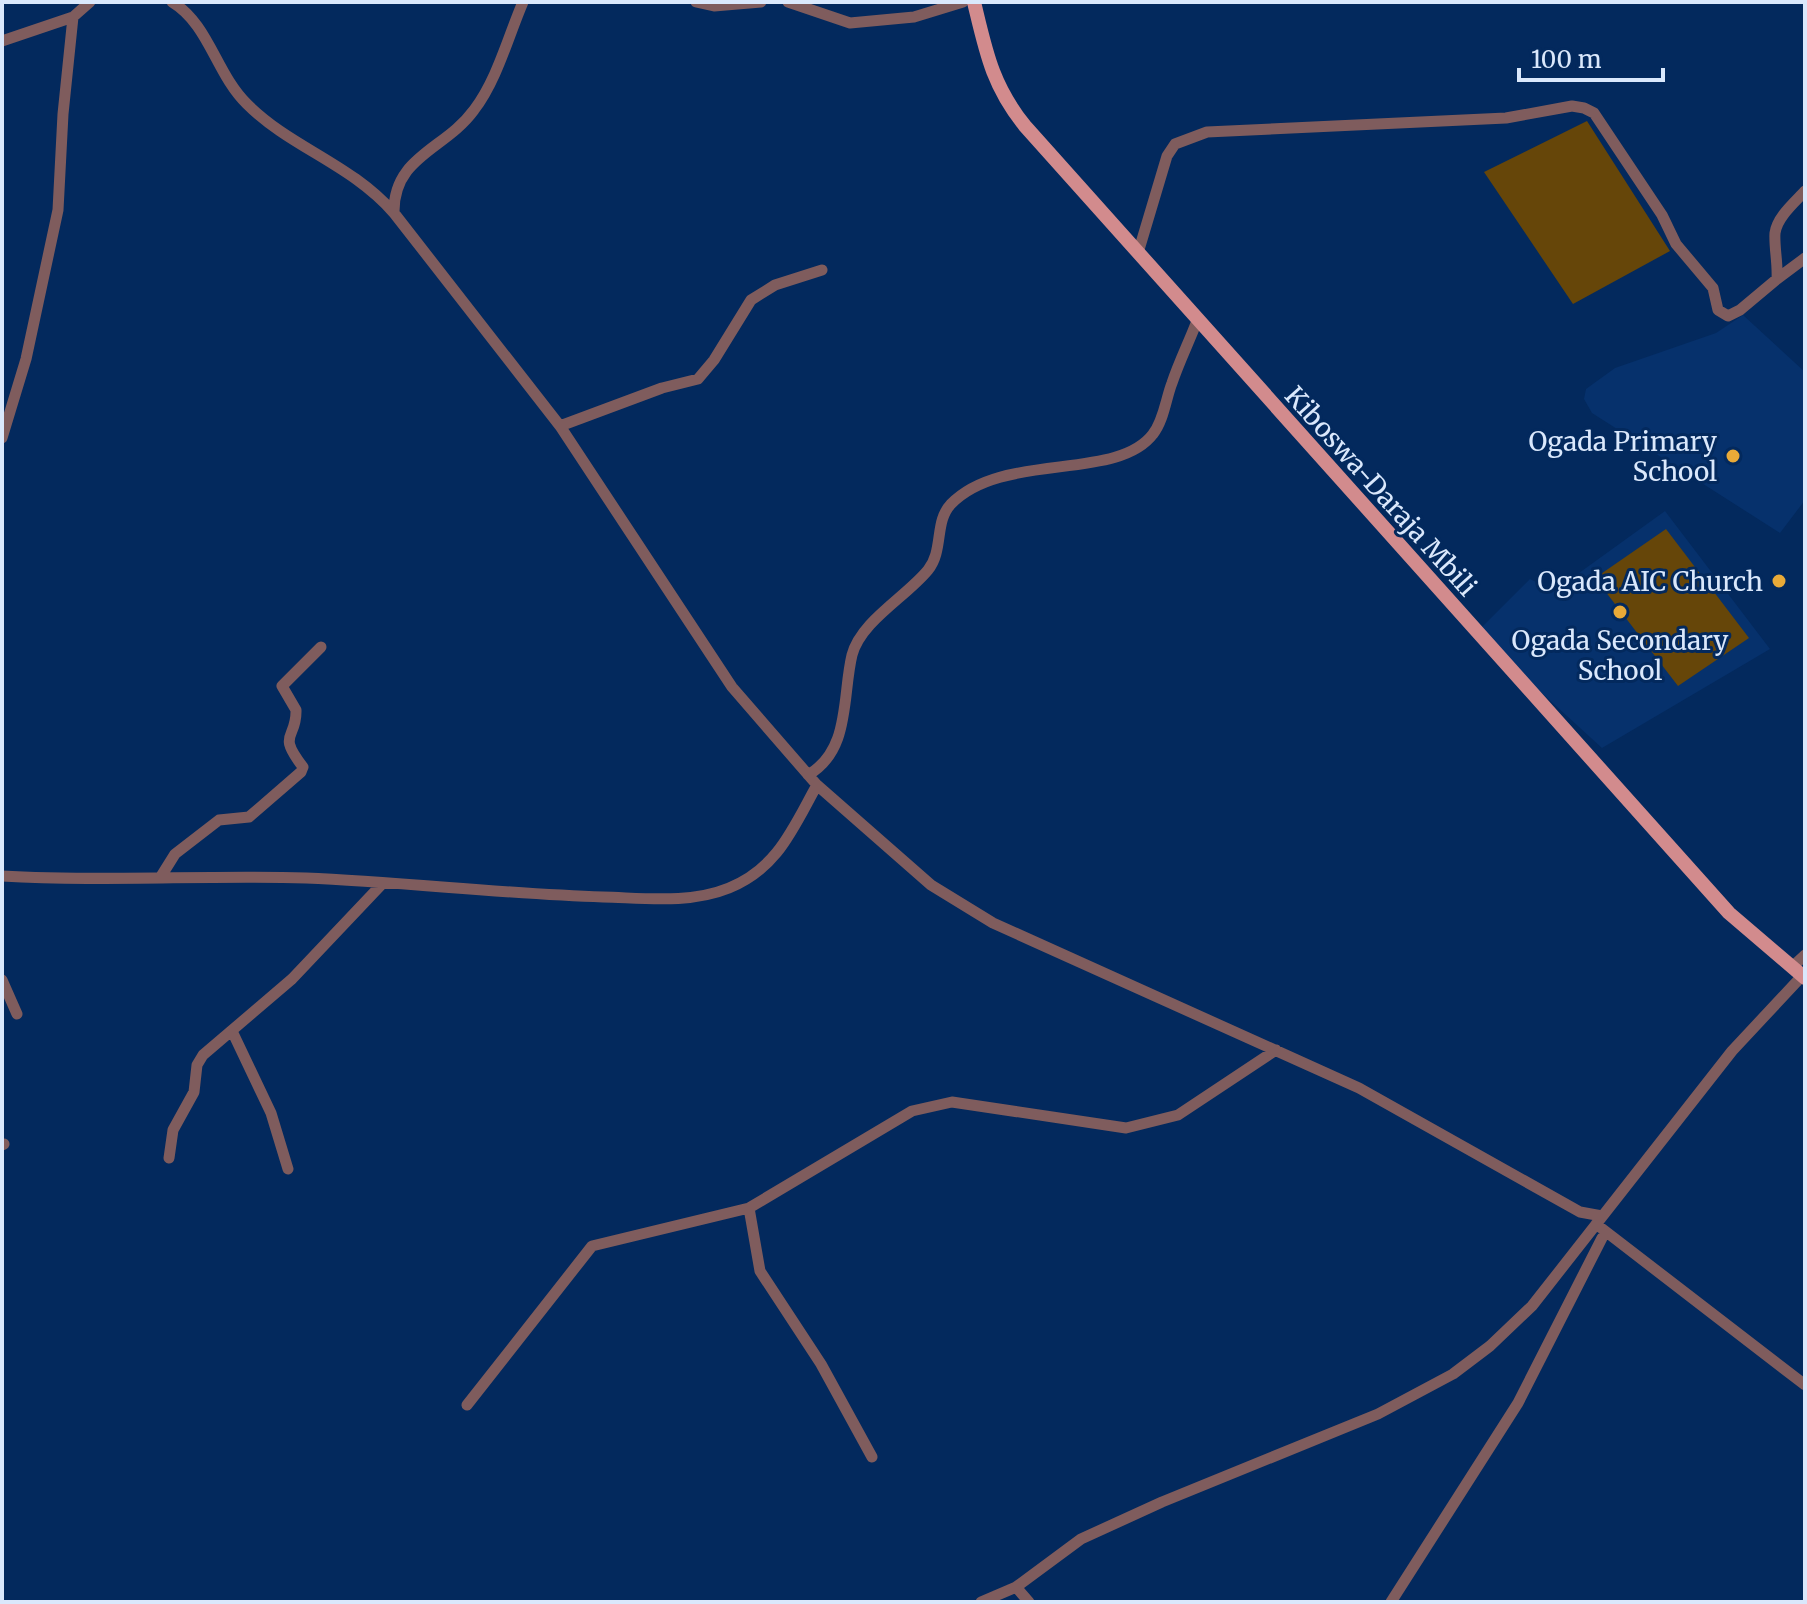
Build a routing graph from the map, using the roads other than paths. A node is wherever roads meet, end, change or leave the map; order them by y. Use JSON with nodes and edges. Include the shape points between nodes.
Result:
{"nodes":[{"id":1,"x":90,"y":2,"type":"edge"},
{"id":2,"x":172,"y":2,"type":"edge"},
{"id":3,"x":523,"y":2,"type":"edge"},
{"id":4,"x":696,"y":2,"type":"edge"},
{"id":5,"x":761,"y":2,"type":"edge"},
{"id":6,"x":788,"y":2,"type":"edge"},
{"id":7,"x":963,"y":2,"type":"edge"},
{"id":8,"x":974,"y":2,"type":"edge"},
{"id":9,"x":73,"y":17,"type":"junction"},
{"id":10,"x":2,"y":41,"type":"edge"},
{"id":11,"x":1805,"y":191,"type":"edge"},
{"id":12,"x":394,"y":213,"type":"junction"},
{"id":13,"x":1138,"y":253,"type":"junction"},
{"id":14,"x":1805,"y":258,"type":"edge"},
{"id":15,"x":822,"y":270,"type":"dead end"},
{"id":16,"x":1777,"y":279,"type":"junction"},
{"id":17,"x":1197,"y":321,"type":"junction"},
{"id":18,"x":560,"y":426,"type":"junction"},
{"id":19,"x":2,"y":438,"type":"edge"},
{"id":20,"x":321,"y":647,"type":"dead end"},
{"id":21,"x":808,"y":775,"type":"junction"},
{"id":22,"x":817,"y":785,"type":"junction"},
{"id":23,"x":2,"y":876,"type":"edge"},
{"id":24,"x":160,"y":878,"type":"junction"},
{"id":25,"x":382,"y":884,"type":"junction"},
{"id":26,"x":1805,"y":955,"type":"edge"},
{"id":27,"x":1800,"y":974,"type":"edge"},
{"id":28,"x":2,"y":980,"type":"edge"},
{"id":29,"x":17,"y":1014,"type":"dead end"},
{"id":30,"x":232,"y":1031,"type":"junction"},
{"id":31,"x":1276,"y":1050,"type":"junction"},
{"id":32,"x":169,"y":1158,"type":"dead end"},
{"id":33,"x":288,"y":1169,"type":"dead end"},
{"id":34,"x":749,"y":1208,"type":"junction"},
{"id":35,"x":1599,"y":1220,"type":"junction"},
{"id":36,"x":1602,"y":1238,"type":"dead end"},
{"id":37,"x":1805,"y":1385,"type":"edge"},
{"id":38,"x":467,"y":1405,"type":"dead end"},
{"id":39,"x":872,"y":1457,"type":"dead end"},
{"id":40,"x":1016,"y":1587,"type":"junction"},
{"id":41,"x":981,"y":1602,"type":"edge"},
{"id":42,"x":1029,"y":1602,"type":"edge"},
{"id":43,"x":1391,"y":1602,"type":"edge"}],
"edges":[{"from":1,"to":9,"type":"street"},
{"from":2,"to":12,"type":"street","via":[[198,28],[224,76],[247,104],[372,188]]},
{"from":3,"to":12,"type":"street","via":[[474,110],[404,172],[395,186]]},
{"from":4,"to":5,"type":"street"},
{"from":6,"to":7,"type":"street","via":[[850,23],[905,19]]},
{"from":8,"to":13,"type":"main road","name":"Kiboswa-Daraja Mbili","via":[[991,74],[1004,100]]},
{"from":9,"to":10,"type":"street"},
{"from":9,"to":19,"type":"street","via":[[58,210],[26,359]]},
{"from":11,"to":16,"type":"street","via":[[1778,225]]},
{"from":12,"to":18,"type":"street"},
{"from":13,"to":16,"type":"street","via":[[1167,156],[1186,137],[1240,129],[1506,118],[1572,106],[1594,113],[1676,244],[1713,288],[1722,314],[1740,310]]},
{"from":13,"to":17,"type":"main road","name":"Kiboswa-Daraja Mbili"},
{"from":14,"to":16,"type":"street"},
{"from":15,"to":18,"type":"street","via":[[775,285],[751,300],[698,379]]},
{"from":17,"to":21,"type":"street","via":[[1158,426],[1145,442],[1084,463],[1006,474],[952,503],[944,514],[936,558],[855,644],[843,722],[827,759]]},
{"from":17,"to":27,"type":"main road","name":"Kiboswa-Daraja Mbili","via":[[1729,913]]},
{"from":18,"to":21,"type":"street","via":[[715,663]]},
{"from":20,"to":24,"type":"street","via":[[282,686],[296,710],[288,734],[301,772],[249,817],[219,820],[175,854]]},
{"from":21,"to":22,"type":"street"},
{"from":22,"to":25,"type":"street","via":[[773,860],[749,879],[709,894],[591,897]]},
{"from":22,"to":31,"type":"street","via":[[931,885],[993,923]]},
{"from":23,"to":24,"type":"street"},
{"from":24,"to":25,"type":"street"},
{"from":25,"to":30,"type":"street","via":[[292,979]]},
{"from":26,"to":27,"type":"street"},
{"from":27,"to":35,"type":"street"},
{"from":28,"to":29,"type":"street"},
{"from":30,"to":32,"type":"street","via":[[200,1060],[194,1092],[173,1130]]},
{"from":30,"to":33,"type":"street","via":[[271,1113]]},
{"from":31,"to":34,"type":"street","via":[[1178,1115],[1126,1128],[952,1102],[922,1108]]},
{"from":31,"to":35,"type":"street","via":[[1359,1088]]},
{"from":34,"to":38,"type":"street","via":[[592,1246]]},
{"from":34,"to":39,"type":"street","via":[[760,1271],[821,1364]]},
{"from":35,"to":37,"type":"street"},
{"from":35,"to":40,"type":"street","via":[[1532,1306],[1453,1374],[1378,1414],[1081,1539]]},
{"from":36,"to":43,"type":"street","via":[[1518,1403]]},
{"from":40,"to":41,"type":"street"},
{"from":40,"to":42,"type":"street"}]}
